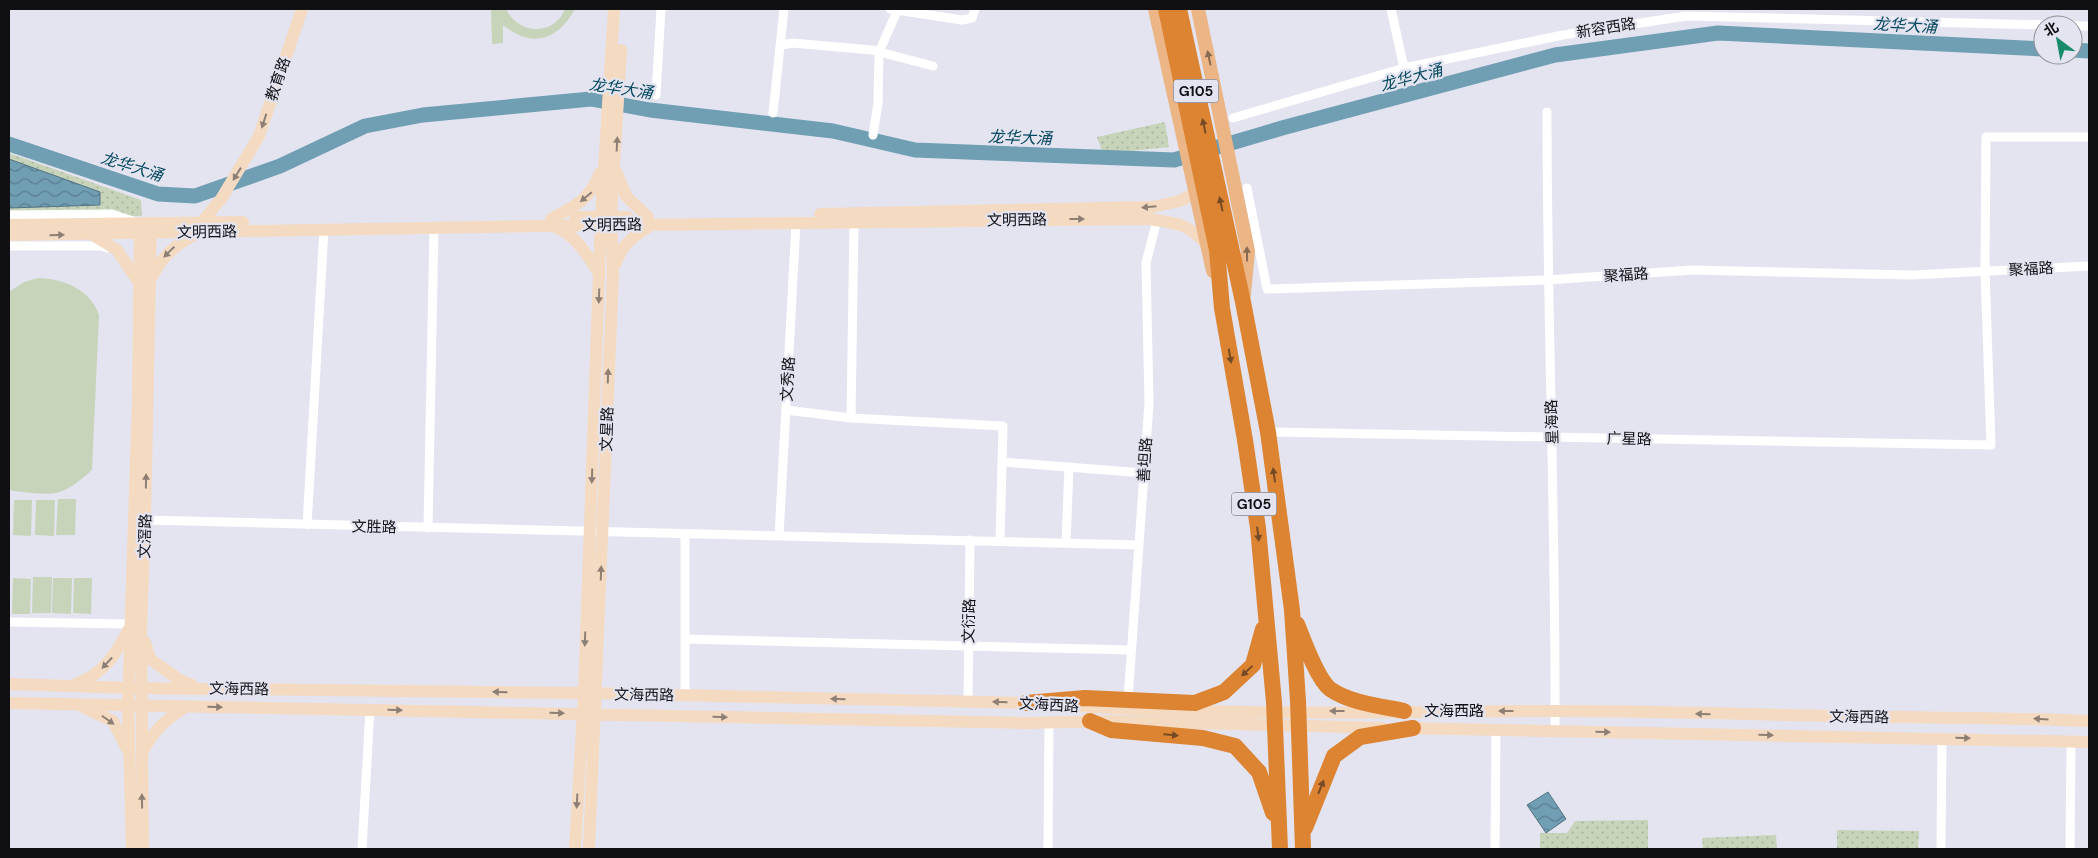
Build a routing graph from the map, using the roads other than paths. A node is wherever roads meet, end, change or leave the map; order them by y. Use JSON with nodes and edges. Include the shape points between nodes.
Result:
{"nodes":[{"id":1,"x":302,"y":9,"type":"edge"},
{"id":2,"x":614,"y":9,"type":"edge"},
{"id":3,"x":622,"y":9,"type":"edge"},
{"id":4,"x":661,"y":9,"type":"edge"},
{"id":5,"x":784,"y":9,"type":"edge"},
{"id":6,"x":895,"y":9,"type":"edge"},
{"id":7,"x":975,"y":9,"type":"edge"},
{"id":8,"x":1155,"y":9,"type":"edge"},
{"id":9,"x":1166,"y":9,"type":"edge"},
{"id":10,"x":1179,"y":9,"type":"edge"},
{"id":11,"x":1198,"y":9,"type":"edge"},
{"id":12,"x":1391,"y":9,"type":"edge"},
{"id":13,"x":1800,"y":9,"type":"edge"},
{"id":14,"x":1804,"y":18,"type":"junction"},
{"id":15,"x":2033,"y":25,"type":"edge"},
{"id":16,"x":782,"y":45,"type":"junction"},
{"id":17,"x":880,"y":52,"type":"junction"},
{"id":18,"x":933,"y":66,"type":"dead end"},
{"id":19,"x":1404,"y":68,"type":"junction"},
{"id":20,"x":656,"y":95,"type":"dead end"},
{"id":21,"x":614,"y":103,"type":"junction"},
{"id":22,"x":1547,"y":112,"type":"dead end"},
{"id":23,"x":773,"y":113,"type":"dead end"},
{"id":24,"x":1233,"y":118,"type":"dead end"},
{"id":25,"x":873,"y":135,"type":"dead end"},
{"id":26,"x":2089,"y":137,"type":"edge"},
{"id":27,"x":610,"y":165,"type":"junction"},
{"id":28,"x":1247,"y":188,"type":"dead end"},
{"id":29,"x":1195,"y":193,"type":"junction"},
{"id":30,"x":9,"y":215,"type":"edge"},
{"id":31,"x":1157,"y":220,"type":"junction"},
{"id":32,"x":607,"y":221,"type":"junction"},
{"id":33,"x":650,"y":221,"type":"junction"},
{"id":34,"x":552,"y":222,"type":"junction"},
{"id":35,"x":854,"y":222,"type":"junction"},
{"id":36,"x":796,"y":223,"type":"junction"},
{"id":37,"x":9,"y":225,"type":"edge"},
{"id":38,"x":145,"y":228,"type":"junction"},
{"id":39,"x":200,"y":228,"type":"junction"},
{"id":40,"x":434,"y":228,"type":"junction"},
{"id":41,"x":324,"y":229,"type":"junction"},
{"id":42,"x":90,"y":234,"type":"junction"},
{"id":43,"x":9,"y":235,"type":"edge"},
{"id":44,"x":9,"y":246,"type":"edge"},
{"id":45,"x":1212,"y":247,"type":"junction"},
{"id":46,"x":117,"y":250,"type":"junction"},
{"id":47,"x":2089,"y":266,"type":"edge"},
{"id":48,"x":1985,"y":271,"type":"junction"},
{"id":49,"x":606,"y":275,"type":"junction"},
{"id":50,"x":1547,"y":280,"type":"junction"},
{"id":51,"x":145,"y":283,"type":"junction"},
{"id":52,"x":1243,"y":302,"type":"junction"},
{"id":53,"x":786,"y":410,"type":"junction"},
{"id":54,"x":851,"y":418,"type":"junction"},
{"id":55,"x":1268,"y":432,"type":"junction"},
{"id":56,"x":1552,"y":437,"type":"junction"},
{"id":57,"x":1002,"y":462,"type":"junction"},
{"id":58,"x":1069,"y":467,"type":"junction"},
{"id":59,"x":1144,"y":473,"type":"junction"},
{"id":60,"x":145,"y":520,"type":"junction"},
{"id":61,"x":307,"y":525,"type":"junction"},
{"id":62,"x":428,"y":528,"type":"junction"},
{"id":63,"x":589,"y":532,"type":"junction"},
{"id":64,"x":603,"y":532,"type":"junction"},
{"id":65,"x":685,"y":534,"type":"junction"},
{"id":66,"x":779,"y":536,"type":"junction"},
{"id":67,"x":970,"y":540,"type":"junction"},
{"id":68,"x":1000,"y":541,"type":"junction"},
{"id":69,"x":1066,"y":542,"type":"junction"},
{"id":70,"x":1140,"y":545,"type":"junction"},
{"id":71,"x":1267,"y":609,"type":"junction"},
{"id":72,"x":1292,"y":610,"type":"junction"},
{"id":73,"x":9,"y":622,"type":"edge"},
{"id":74,"x":136,"y":626,"type":"junction"},
{"id":75,"x":685,"y":639,"type":"junction"},
{"id":76,"x":968,"y":646,"type":"junction"},
{"id":77,"x":1131,"y":650,"type":"junction"},
{"id":78,"x":9,"y":684,"type":"edge"},
{"id":79,"x":67,"y":686,"type":"junction"},
{"id":80,"x":135,"y":688,"type":"junction"},
{"id":81,"x":199,"y":688,"type":"junction"},
{"id":82,"x":584,"y":693,"type":"junction"},
{"id":83,"x":597,"y":694,"type":"junction"},
{"id":84,"x":685,"y":695,"type":"junction"},
{"id":85,"x":1128,"y":700,"type":"junction"},
{"id":86,"x":9,"y":702,"type":"edge"},
{"id":87,"x":968,"y":702,"type":"junction"},
{"id":88,"x":1026,"y":703,"type":"junction"},
{"id":89,"x":71,"y":704,"type":"junction"},
{"id":90,"x":134,"y":705,"type":"junction"},
{"id":91,"x":185,"y":707,"type":"junction"},
{"id":92,"x":370,"y":709,"type":"junction"},
{"id":93,"x":1404,"y":711,"type":"junction"},
{"id":94,"x":1555,"y":711,"type":"junction"},
{"id":95,"x":581,"y":714,"type":"junction"},
{"id":96,"x":596,"y":714,"type":"junction"},
{"id":97,"x":1090,"y":721,"type":"junction"},
{"id":98,"x":2089,"y":721,"type":"edge"},
{"id":99,"x":1049,"y":722,"type":"junction"},
{"id":100,"x":1413,"y":728,"type":"junction"},
{"id":101,"x":1496,"y":730,"type":"junction"},
{"id":102,"x":1555,"y":731,"type":"junction"},
{"id":103,"x":1942,"y":738,"type":"junction"},
{"id":104,"x":2071,"y":742,"type":"junction"},
{"id":105,"x":2089,"y":742,"type":"edge"},
{"id":106,"x":135,"y":755,"type":"junction"},
{"id":107,"x":1304,"y":832,"type":"junction"},
{"id":108,"x":1280,"y":842,"type":"edge"},
{"id":109,"x":132,"y":849,"type":"edge"},
{"id":110,"x":143,"y":849,"type":"edge"},
{"id":111,"x":362,"y":849,"type":"edge"},
{"id":112,"x":575,"y":849,"type":"edge"},
{"id":113,"x":589,"y":849,"type":"edge"},
{"id":114,"x":1048,"y":849,"type":"edge"},
{"id":115,"x":1304,"y":849,"type":"edge"},
{"id":116,"x":1495,"y":849,"type":"edge"},
{"id":117,"x":1941,"y":849,"type":"edge"},
{"id":118,"x":2070,"y":849,"type":"edge"}],
"edges":[{"from":1,"to":39,"type":"street","name":"教育路","one_way":true,"via":[[253,149]]},
{"from":2,"to":21,"type":"street"},
{"from":3,"to":21,"type":"street","name":"文星路"},
{"from":4,"to":20,"type":"street"},
{"from":5,"to":16,"type":"street"},
{"from":6,"to":7,"type":"street","via":[[962,20],[972,18]]},
{"from":6,"to":17,"type":"street"},
{"from":8,"to":29,"type":"main road"},
{"from":9,"to":45,"type":"highway","number":"G105"},
{"from":52,"to":10,"type":"highway","name":"G105","number":"G105","one_way":true},
{"from":52,"to":11,"type":"main road","one_way":true,"via":[[1248,252]]},
{"from":12,"to":19,"type":"street"},
{"from":13,"to":14,"type":"street"},
{"from":14,"to":15,"type":"street","name":"新容西路"},
{"from":14,"to":19,"type":"street","name":"新容西路","via":[[1686,16],[1563,35]]},
{"from":16,"to":17,"type":"street","via":[[792,43]]},
{"from":16,"to":23,"type":"street"},
{"from":17,"to":18,"type":"street"},
{"from":17,"to":25,"type":"street"},
{"from":19,"to":24,"type":"street","name":"新容西路"},
{"from":21,"to":27,"type":"street","name":"文星路"},
{"from":22,"to":50,"type":"street","name":"星海路"},
{"from":26,"to":48,"type":"street","via":[[1986,137]]},
{"from":27,"to":32,"type":"street","name":"文星路"},
{"from":27,"to":33,"type":"street","via":[[626,196]]},
{"from":27,"to":34,"type":"street","one_way":true,"via":[[593,191]]},
{"from":28,"to":50,"type":"street","name":"聚福路","via":[[1267,289]]},
{"from":29,"to":33,"type":"street","name":"文明西路","one_way":true,"via":[[1180,201],[1152,207]]},
{"from":29,"to":45,"type":"main road"},
{"from":30,"to":38,"type":"street","via":[[112,214]]},
{"from":35,"to":31,"type":"street","name":"文明西路","one_way":true},
{"from":31,"to":45,"type":"street","name":"文明西路","via":[[1192,228]]},
{"from":31,"to":59,"type":"street","name":"善坦路","via":[[1146,264],[1149,402]]},
{"from":32,"to":33,"type":"street","name":"文明西路"},
{"from":32,"to":34,"type":"street","name":"文明西路"},
{"from":32,"to":49,"type":"street","name":"文星路"},
{"from":33,"to":36,"type":"street","name":"文明西路"},
{"from":33,"to":49,"type":"street","via":[[621,249]]},
{"from":34,"to":39,"type":"street","name":"文明西路"},
{"from":34,"to":40,"type":"street","name":"文明西路"},
{"from":34,"to":49,"type":"street","via":[[573,239]]},
{"from":35,"to":36,"type":"street","name":"文明西路"},
{"from":35,"to":54,"type":"street"},
{"from":36,"to":53,"type":"street","name":"文秀路"},
{"from":37,"to":38,"type":"street","name":"文明西路"},
{"from":38,"to":39,"type":"street","name":"文明西路"},
{"from":38,"to":42,"type":"street","name":"文明西路"},
{"from":38,"to":51,"type":"street","name":"文滘路"},
{"from":39,"to":41,"type":"street","name":"文明西路"},
{"from":39,"to":51,"type":"street","one_way":true,"via":[[172,248]]},
{"from":40,"to":41,"type":"street","name":"文明西路"},
{"from":40,"to":62,"type":"street"},
{"from":41,"to":61,"type":"street"},
{"from":43,"to":42,"type":"street","name":"文明西路","one_way":true},
{"from":42,"to":46,"type":"street"},
{"from":44,"to":46,"type":"street","via":[[100,246]]},
{"from":45,"to":71,"type":"highway","number":"G105","one_way":true,"via":[[1245,440]]},
{"from":46,"to":51,"type":"street"},
{"from":47,"to":48,"type":"street","name":"聚福路"},
{"from":48,"to":50,"type":"street","name":"聚福路","via":[[1912,275],[1692,270]]},
{"from":48,"to":56,"type":"street","name":"广星路","via":[[1991,445]]},
{"from":49,"to":63,"type":"street","name":"文星路","one_way":true},
{"from":64,"to":49,"type":"street","name":"文星路","one_way":true},
{"from":50,"to":56,"type":"street","name":"星海路"},
{"from":60,"to":51,"type":"street","name":"文滘路","one_way":true},
{"from":51,"to":74,"type":"street","name":"文滘路"},
{"from":52,"to":55,"type":"highway","name":"G105"},
{"from":53,"to":54,"type":"street"},
{"from":53,"to":66,"type":"street","name":"文秀路"},
{"from":54,"to":57,"type":"street","via":[[1003,426]]},
{"from":55,"to":56,"type":"street","name":"广星路"},
{"from":72,"to":55,"type":"highway","name":"G105","one_way":true},
{"from":56,"to":94,"type":"street","name":"星海路"},
{"from":57,"to":58,"type":"street"},
{"from":57,"to":68,"type":"street"},
{"from":58,"to":59,"type":"street"},
{"from":58,"to":69,"type":"street"},
{"from":59,"to":70,"type":"street","name":"善坦路"},
{"from":60,"to":61,"type":"street","name":"文胜路"},
{"from":60,"to":74,"type":"street","name":"文滘路"},
{"from":61,"to":62,"type":"street","name":"文胜路"},
{"from":62,"to":63,"type":"street","name":"文胜路"},
{"from":63,"to":64,"type":"street","name":"文胜路"},
{"from":63,"to":82,"type":"street","name":"文星路","one_way":true},
{"from":64,"to":65,"type":"street","name":"文胜路"},
{"from":83,"to":64,"type":"street","name":"文星路","one_way":true},
{"from":65,"to":66,"type":"street","name":"文胜路"},
{"from":65,"to":75,"type":"street"},
{"from":66,"to":67,"type":"street","name":"文胜路"},
{"from":67,"to":68,"type":"street","name":"文胜路"},
{"from":67,"to":76,"type":"street","name":"文衍路"},
{"from":68,"to":69,"type":"street","name":"文胜路"},
{"from":69,"to":70,"type":"street","name":"文胜路"},
{"from":70,"to":77,"type":"street","name":"善坦路"},
{"from":71,"to":85,"type":"highway","one_way":true,"via":[[1253,665],[1224,692],[1194,703]]},
{"from":71,"to":108,"type":"highway","number":"G105"},
{"from":72,"to":93,"type":"highway","via":[[1312,662],[1329,688],[1357,701]]},
{"from":72,"to":107,"type":"highway"},
{"from":73,"to":74,"type":"street"},
{"from":74,"to":79,"type":"street","one_way":true,"via":[[101,670],[85,681]]},
{"from":74,"to":80,"type":"street","name":"文滘路"},
{"from":74,"to":81,"type":"street","via":[[150,658],[181,681]]},
{"from":75,"to":76,"type":"street"},
{"from":75,"to":84,"type":"street"},
{"from":76,"to":77,"type":"street"},
{"from":76,"to":87,"type":"street","name":"文衍路"},
{"from":77,"to":85,"type":"street","name":"善坦路"},
{"from":78,"to":79,"type":"street","name":"文海西路"},
{"from":79,"to":80,"type":"street","name":"文海西路"},
{"from":80,"to":81,"type":"street","name":"文海西路"},
{"from":80,"to":90,"type":"street","name":"文滘路"},
{"from":82,"to":81,"type":"street","name":"文海西路","one_way":true},
{"from":82,"to":83,"type":"street","name":"文海西路"},
{"from":82,"to":95,"type":"street","name":"文星路"},
{"from":83,"to":84,"type":"street","name":"文海西路"},
{"from":83,"to":96,"type":"street","name":"文星路"},
{"from":87,"to":84,"type":"street","name":"文海西路","one_way":true},
{"from":85,"to":88,"type":"highway","via":[[1085,698]]},
{"from":86,"to":89,"type":"street","name":"文海西路"},
{"from":88,"to":87,"type":"street","name":"文海西路","one_way":true},
{"from":93,"to":88,"type":"street","name":"文海西路","one_way":true,"via":[[1126,709]]},
{"from":89,"to":90,"type":"street","name":"文海西路"},
{"from":89,"to":106,"type":"street","one_way":true,"via":[[113,721]]},
{"from":90,"to":91,"type":"street","name":"文海西路"},
{"from":90,"to":106,"type":"street","name":"文滘路"},
{"from":91,"to":92,"type":"street","name":"文海西路","one_way":true},
{"from":91,"to":106,"type":"street","via":[[166,719]]},
{"from":92,"to":95,"type":"street","name":"文海西路","one_way":true},
{"from":92,"to":111,"type":"street"},
{"from":94,"to":93,"type":"street","name":"文海西路","one_way":true},
{"from":98,"to":94,"type":"street","name":"文海西路","one_way":true,"via":[[1987,716],[1910,718]]},
{"from":94,"to":102,"type":"street","name":"星海路"},
{"from":95,"to":96,"type":"street","name":"文海西路"},
{"from":95,"to":112,"type":"street","name":"文星路","one_way":true},
{"from":96,"to":99,"type":"street","name":"文海西路","one_way":true},
{"from":96,"to":113,"type":"street","name":"文星路"},
{"from":97,"to":99,"type":"street","name":"文海西路"},
{"from":97,"to":100,"type":"street","name":"文海西路"},
{"from":97,"to":108,"type":"highway","one_way":true,"via":[[1110,730],[1202,738],[1235,746],[1259,772]]},
{"from":99,"to":114,"type":"street"},
{"from":100,"to":101,"type":"street","name":"文海西路"},
{"from":107,"to":100,"type":"highway","one_way":true,"via":[[1334,756],[1360,737]]},
{"from":101,"to":102,"type":"street","name":"文海西路"},
{"from":101,"to":116,"type":"street"},
{"from":102,"to":103,"type":"street","name":"文海西路","one_way":true},
{"from":103,"to":104,"type":"street","name":"文海西路","one_way":true},
{"from":103,"to":117,"type":"street"},
{"from":104,"to":105,"type":"street","name":"文海西路"},
{"from":104,"to":118,"type":"street"},
{"from":106,"to":109,"type":"street","name":"文滘路"},
{"from":110,"to":106,"type":"street","name":"文滘路","one_way":true},
{"from":107,"to":115,"type":"highway"}]}
